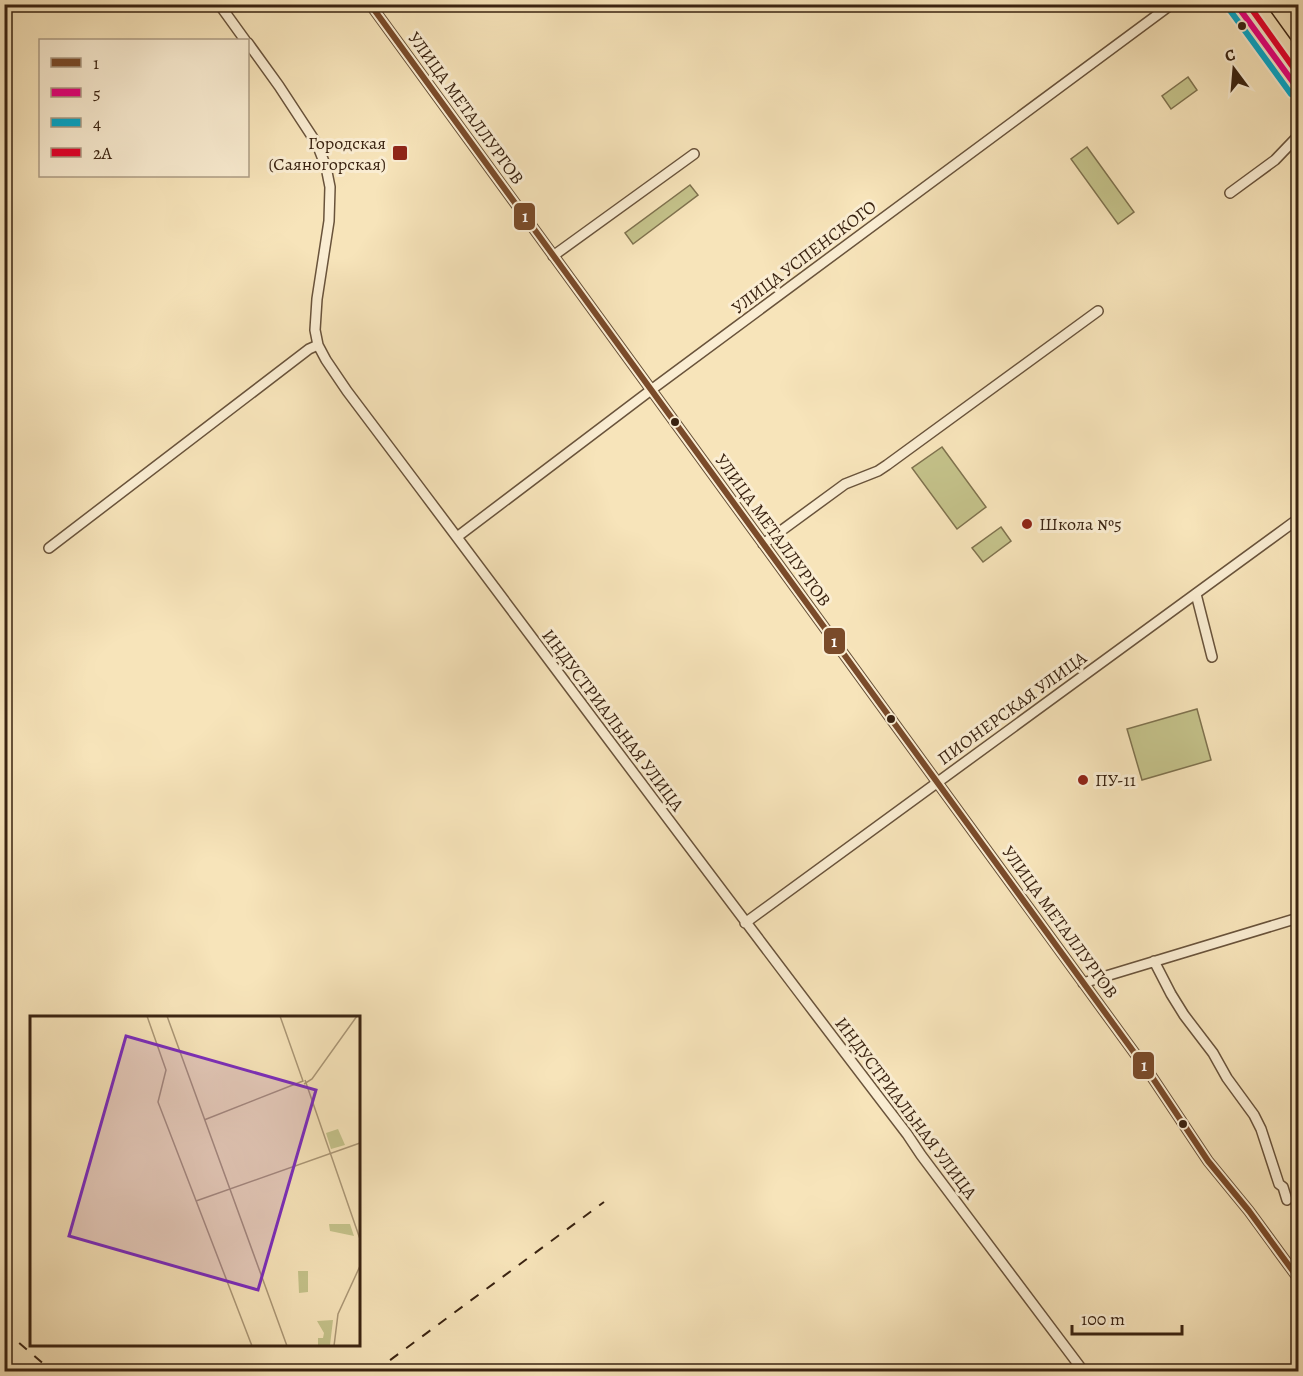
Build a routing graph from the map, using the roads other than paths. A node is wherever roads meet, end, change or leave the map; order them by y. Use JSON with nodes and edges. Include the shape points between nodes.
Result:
{"nodes":[{"id":1,"x":219,"y":4,"type":"edge"},
{"id":2,"x":370,"y":4,"type":"edge"},
{"id":3,"x":1172,"y":4,"type":"edge"},
{"id":4,"x":1236,"y":4,"type":"edge"},
{"id":5,"x":1257,"y":4,"type":"edge"},
{"id":6,"x":244,"y":39,"type":"edge"},
{"id":7,"x":249,"y":46,"type":"edge"},
{"id":8,"x":1295,"y":48,"type":"edge"},
{"id":9,"x":1299,"y":61,"type":"edge"},
{"id":10,"x":1299,"y":89,"type":"edge"},
{"id":11,"x":1299,"y":136,"type":"edge"},
{"id":12,"x":694,"y":154,"type":"dead end"},
{"id":13,"x":1230,"y":193,"type":"dead end"},
{"id":14,"x":553,"y":256,"type":"junction"},
{"id":15,"x":1098,"y":311,"type":"dead end"},
{"id":16,"x":318,"y":345,"type":"junction"},
{"id":17,"x":651,"y":390,"type":"junction"},
{"id":18,"x":1299,"y":519,"type":"edge"},
{"id":19,"x":458,"y":537,"type":"junction"},
{"id":20,"x":763,"y":544,"type":"junction"},
{"id":21,"x":49,"y":548,"type":"dead end"},
{"id":22,"x":1196,"y":594,"type":"junction"},
{"id":23,"x":1212,"y":657,"type":"dead end"},
{"id":24,"x":937,"y":782,"type":"junction"},
{"id":25,"x":1299,"y":918,"type":"edge"},
{"id":26,"x":745,"y":923,"type":"junction"},
{"id":27,"x":1154,"y":961,"type":"junction"},
{"id":28,"x":1083,"y":983,"type":"junction"},
{"id":29,"x":1287,"y":1200,"type":"dead end"},
{"id":30,"x":1299,"y":1278,"type":"edge"},
{"id":31,"x":1084,"y":1371,"type":"edge"}],
"edges":[{"from":1,"to":6,"type":"street","name":"ИНДУСТРИАЛЬНАЯ УЛИЦА"},
{"from":2,"to":14,"type":"street","name":"УЛИЦА МЕТАЛЛУРГОВ"},
{"from":3,"to":17,"type":"street","name":"УЛИЦА УСПЕНСКОГО"},
{"from":4,"to":10,"type":"main road"},
{"from":5,"to":8,"type":"main road"},
{"from":7,"to":16,"type":"street","name":"ИНДУСТРИАЛЬНАЯ УЛИЦА","via":[[317,144],[326,167],[329,221],[317,299]]},
{"from":8,"to":9,"type":"main road"},
{"from":11,"to":13,"type":"street","via":[[1275,160]]},
{"from":12,"to":14,"type":"street"},
{"from":14,"to":17,"type":"street","name":"УЛИЦА МЕТАЛЛУРГОВ"},
{"from":15,"to":20,"type":"street","via":[[887,465],[845,484]]},
{"from":16,"to":19,"type":"street","name":"ИНДУСТРИАЛЬНАЯ УЛИЦА","via":[[347,392]]},
{"from":16,"to":21,"type":"street"},
{"from":17,"to":19,"type":"street","name":"УЛИЦА УСПЕНСКОГО"},
{"from":17,"to":20,"type":"street","name":"УЛИЦА МЕТАЛЛУРГОВ"},
{"from":18,"to":22,"type":"street","name":"ПИОНЕРСКАЯ УЛИЦА"},
{"from":19,"to":26,"type":"street","name":"ИНДУСТРИАЛЬНАЯ УЛИЦА"},
{"from":20,"to":24,"type":"street","name":"УЛИЦА МЕТАЛЛУРГОВ"},
{"from":22,"to":23,"type":"street"},
{"from":22,"to":24,"type":"street","name":"ПИОНЕРСКАЯ УЛИЦА"},
{"from":24,"to":26,"type":"street","name":"ПИОНЕРСКАЯ УЛИЦА"},
{"from":24,"to":28,"type":"street","name":"УЛИЦА МЕТАЛЛУРГОВ"},
{"from":25,"to":27,"type":"street"},
{"from":26,"to":31,"type":"street","name":"ИНДУСТРИАЛЬНАЯ УЛИЦА"},
{"from":27,"to":28,"type":"street"},
{"from":27,"to":29,"type":"street","via":[[1184,1016],[1254,1115]]},
{"from":28,"to":30,"type":"street","name":"УЛИЦА МЕТАЛЛУРГОВ","via":[[1208,1161]]}]}
